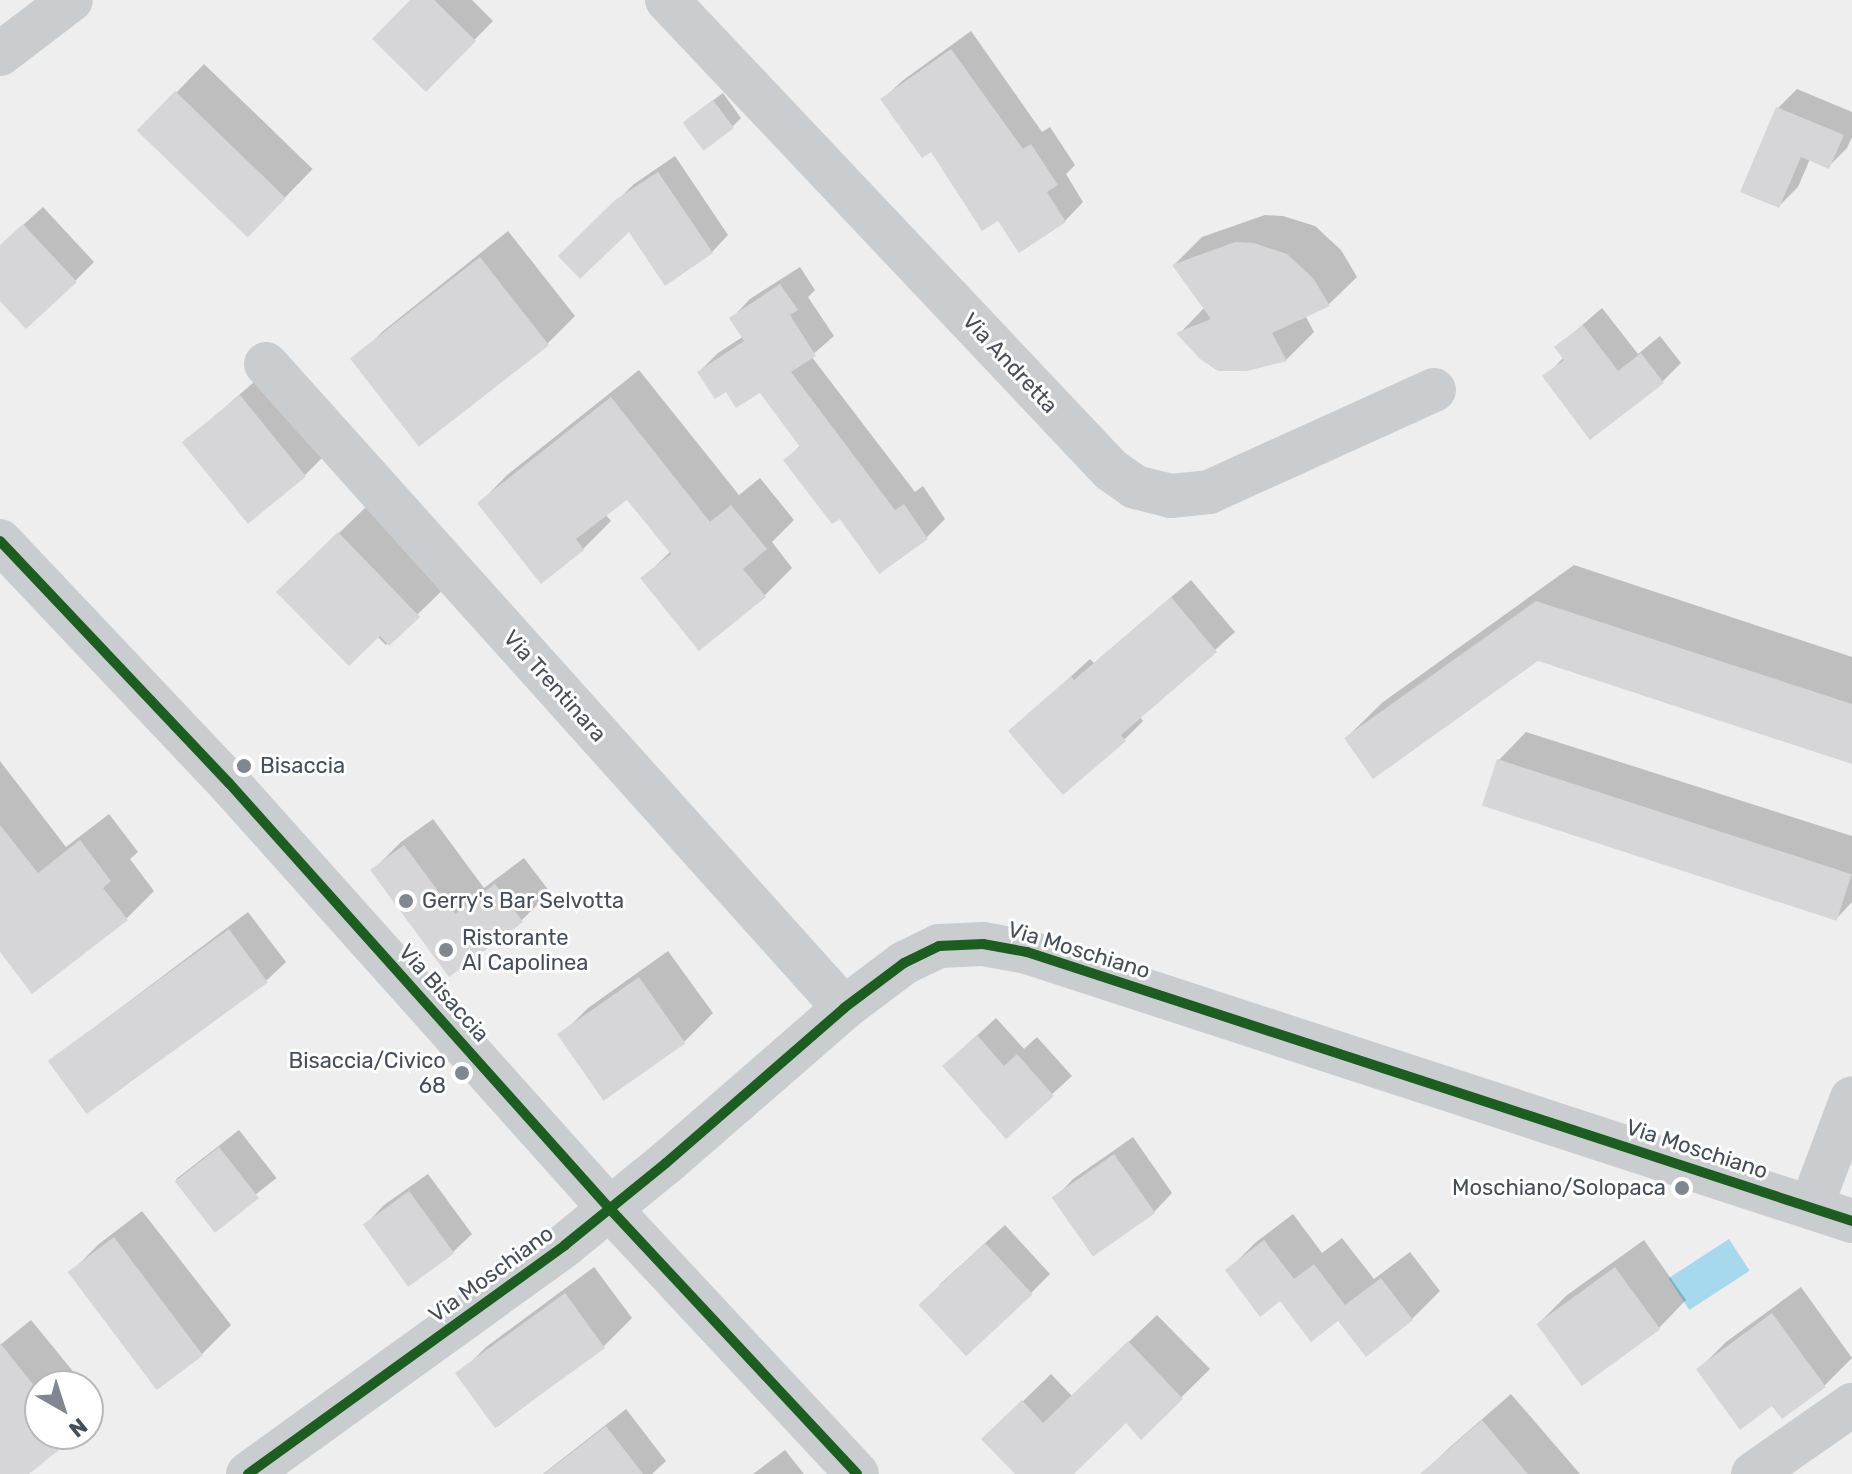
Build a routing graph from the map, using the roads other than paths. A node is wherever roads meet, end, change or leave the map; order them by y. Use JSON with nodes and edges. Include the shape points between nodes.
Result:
{"nodes":[{"id":1,"x":71,"y":0,"type":"edge"},
{"id":2,"x":667,"y":0,"type":"edge"},
{"id":3,"x":0,"y":54,"type":"edge"},
{"id":4,"x":266,"y":364,"type":"dead end"},
{"id":5,"x":1434,"y":390,"type":"dead end"},
{"id":6,"x":0,"y":541,"type":"edge"},
{"id":7,"x":844,"y":1008,"type":"junction"},
{"id":8,"x":1852,"y":1098,"type":"edge"},
{"id":9,"x":1811,"y":1207,"type":"junction"},
{"id":10,"x":610,"y":1209,"type":"junction"},
{"id":11,"x":1852,"y":1221,"type":"edge"},
{"id":12,"x":1852,"y":1405,"type":"edge"},
{"id":13,"x":248,"y":1474,"type":"edge"},
{"id":14,"x":857,"y":1474,"type":"edge"},
{"id":15,"x":1753,"y":1474,"type":"edge"}],
"edges":[{"from":1,"to":3,"type":"street"},
{"from":2,"to":5,"type":"street","name":"Via Andretta","via":[[1111,470],[1135,487],[1171,496],[1209,492]]},
{"from":4,"to":7,"type":"street","name":"Via Trentinara"},
{"from":6,"to":10,"type":"street","name":"Via Bisaccia","via":[[229,783]]},
{"from":7,"to":9,"type":"street","name":"Via Moschiano","via":[[904,963],[939,946],[1012,948]]},
{"from":7,"to":10,"type":"street","name":"Via Moschiano"},
{"from":8,"to":9,"type":"street"},
{"from":9,"to":11,"type":"street","name":"Via Moschiano"},
{"from":10,"to":13,"type":"street","name":"Via Moschiano"},
{"from":10,"to":14,"type":"street","name":"Via Bisaccia"},
{"from":12,"to":15,"type":"street"}]}
